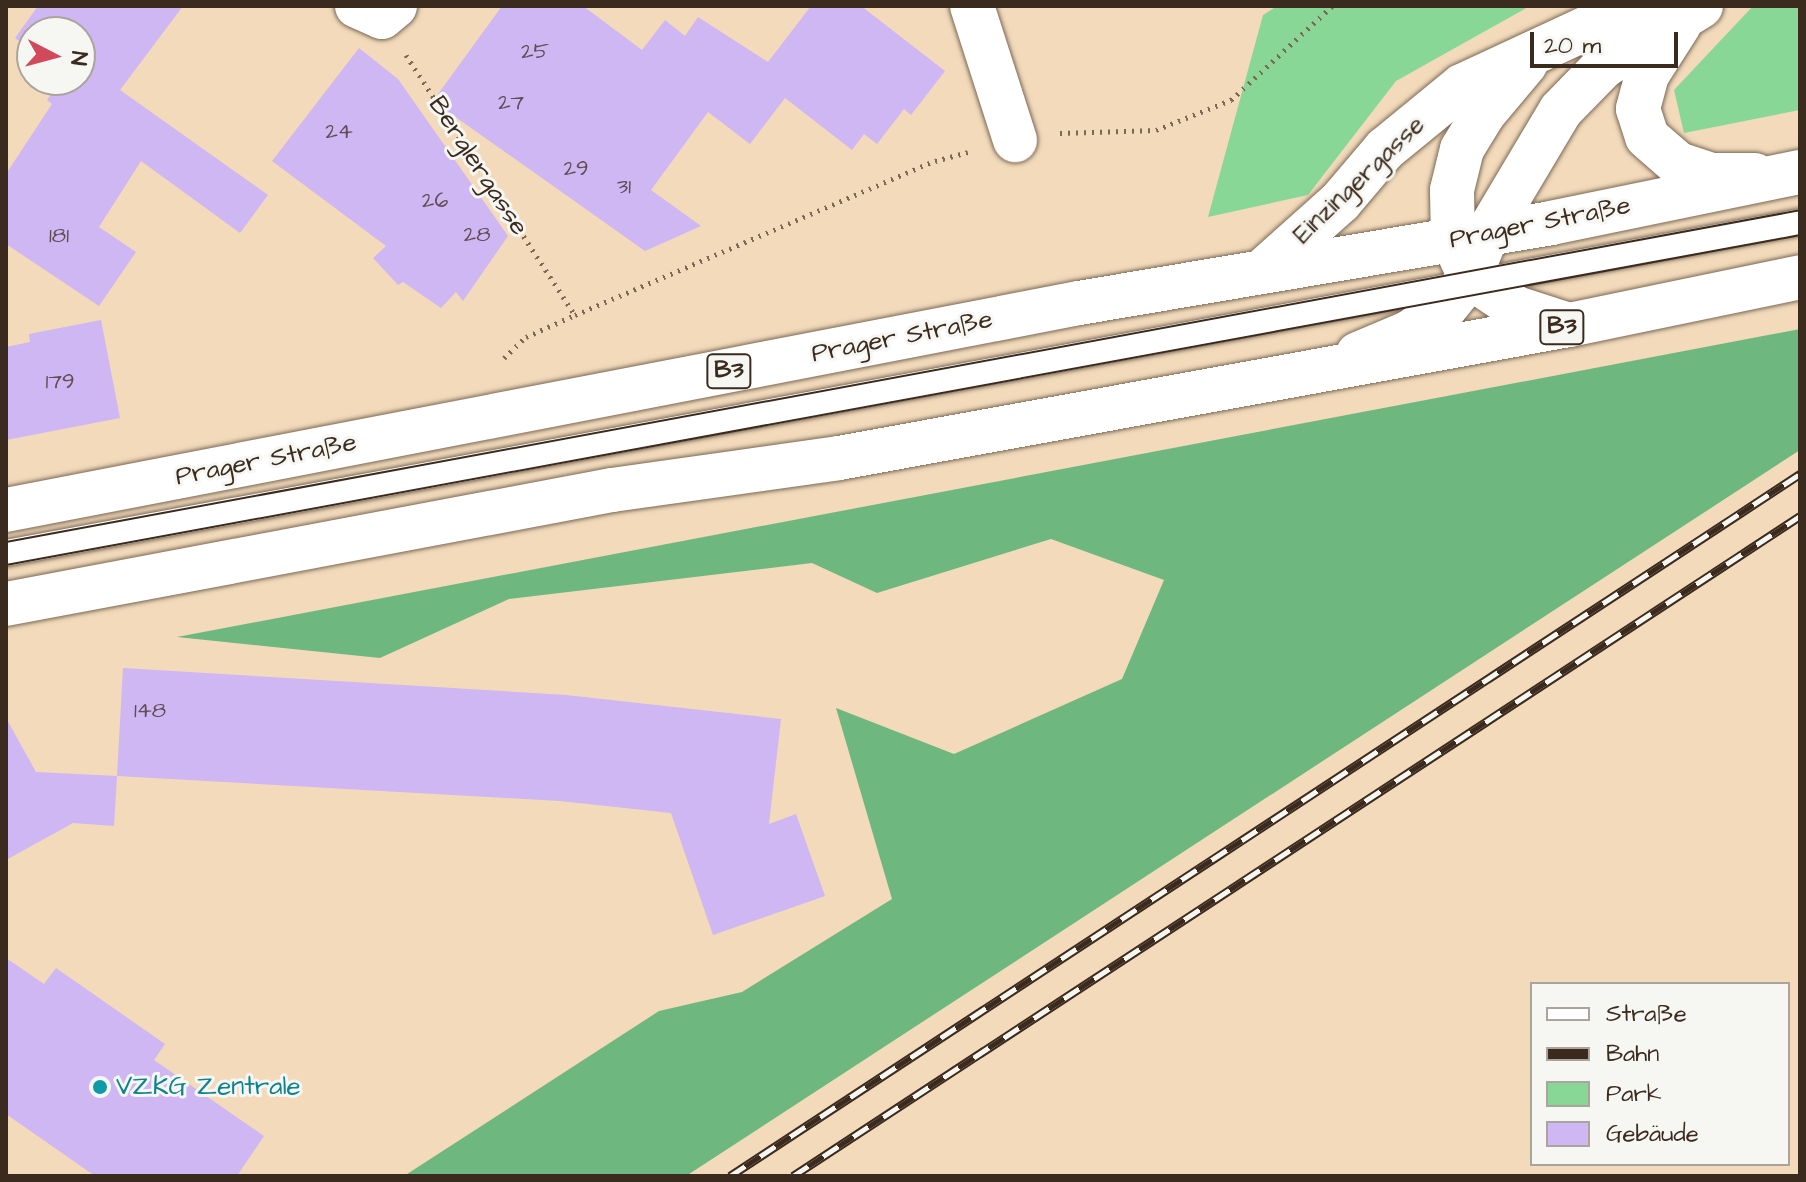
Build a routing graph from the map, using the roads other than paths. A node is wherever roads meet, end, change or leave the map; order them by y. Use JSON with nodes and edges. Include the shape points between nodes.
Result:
{"nodes":[{"id":1,"x":972,"y":6,"type":"edge"},
{"id":2,"x":1634,"y":6,"type":"edge"},
{"id":3,"x":1691,"y":14,"type":"edge"},
{"id":4,"x":1538,"y":49,"type":"junction"},
{"id":5,"x":1015,"y":140,"type":"road end"},
{"id":6,"x":1793,"y":174,"type":"edge"},
{"id":7,"x":1800,"y":222,"type":"edge"},
{"id":8,"x":1470,"y":263,"type":"junction"},
{"id":9,"x":1265,"y":269,"type":"junction"},
{"id":10,"x":1800,"y":277,"type":"edge"},
{"id":11,"x":1569,"y":325,"type":"junction"},
{"id":12,"x":1323,"y":369,"type":"junction"},
{"id":13,"x":6,"y":510,"type":"edge"},
{"id":14,"x":6,"y":553,"type":"edge"},
{"id":15,"x":6,"y":604,"type":"edge"}],
"edges":[{"from":1,"to":5,"type":"main road"},
{"from":2,"to":4,"type":"main road","name":"Einzingergasse"},
{"from":3,"to":6,"type":"main road","via":[[1647,75],[1638,109],[1647,137],[1678,164],[1711,175]]},
{"from":3,"to":8,"type":"main road","via":[[1604,66],[1561,110]]},
{"from":4,"to":8,"type":"main road","name":"Einzingergasse","via":[[1484,113],[1462,149],[1452,190]]},
{"from":4,"to":9,"type":"main road","name":"Einzingergasse","via":[[1462,86],[1385,149],[1340,202]]},
{"from":6,"to":8,"type":"main road","name":"Prager Straße","number":"B3"},
{"from":7,"to":8,"type":"lane"},
{"from":8,"to":9,"type":"main road","name":"Prager Straße","number":"B3"},
{"from":8,"to":11,"type":"main road","via":[[1516,308]]},
{"from":8,"to":12,"type":"main road","via":[[1445,308],[1410,332]]},
{"from":8,"to":14,"type":"lane"},
{"from":9,"to":13,"type":"main road","name":"Prager Straße","number":"B3"},
{"from":10,"to":11,"type":"main road","number":"B3"},
{"from":11,"to":12,"type":"main road","number":"B3"},
{"from":12,"to":15,"type":"main road","number":"B3","via":[[839,458],[612,490]]}]}
